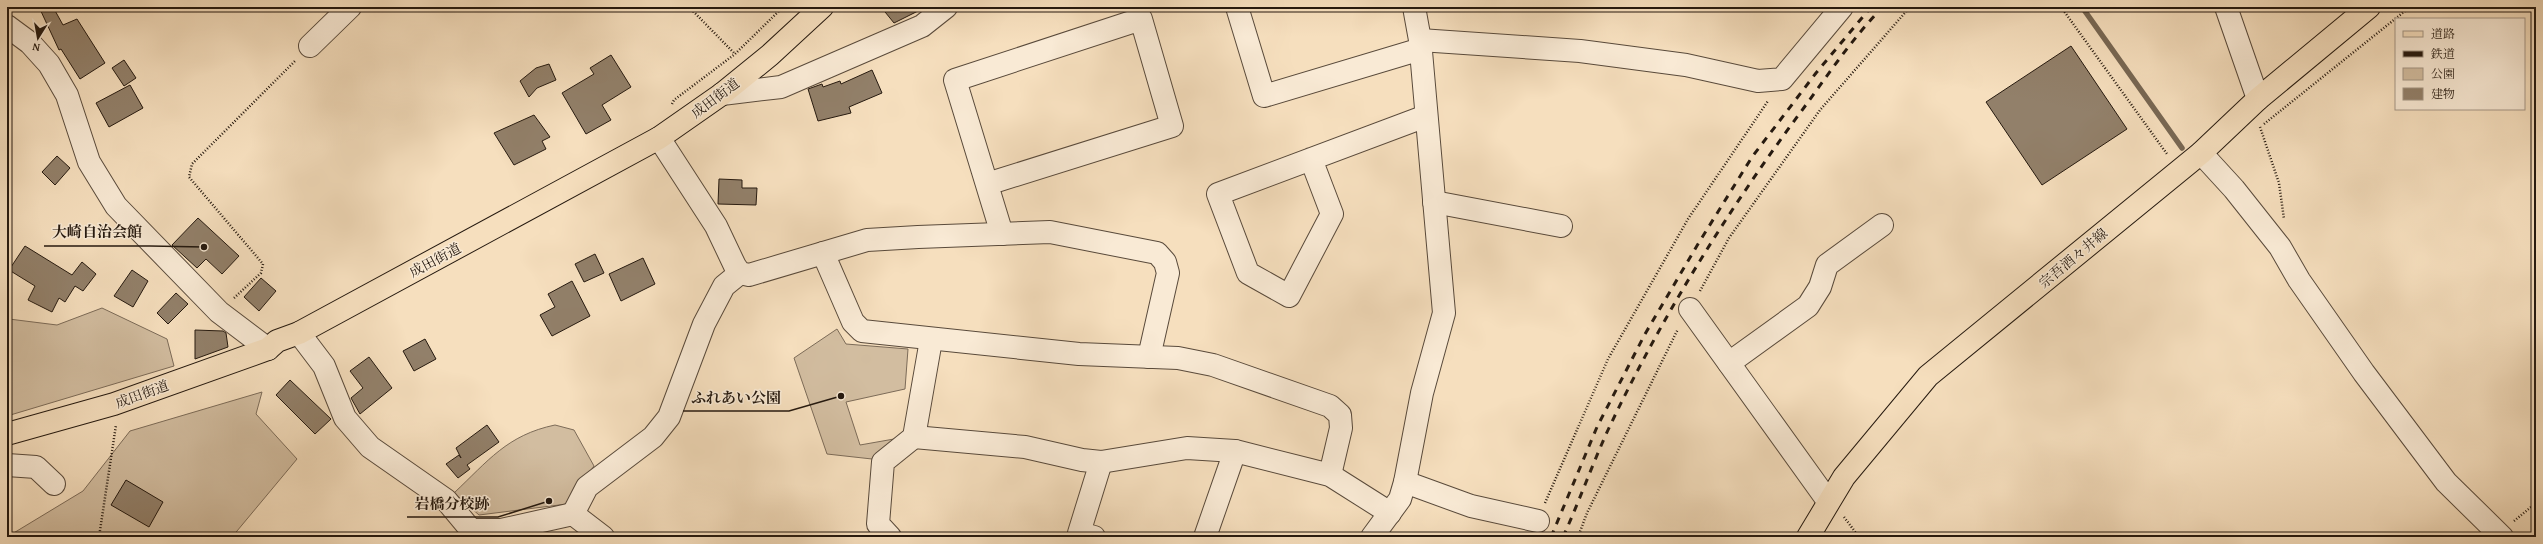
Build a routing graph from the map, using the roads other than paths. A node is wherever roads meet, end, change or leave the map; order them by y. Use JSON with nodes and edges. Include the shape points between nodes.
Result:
{"nodes":[{"id":1,"x":350,"y":7,"type":"edge"},
{"id":2,"x":822,"y":7,"type":"edge"},
{"id":3,"x":946,"y":7,"type":"edge"},
{"id":4,"x":1237,"y":7,"type":"edge"},
{"id":5,"x":1414,"y":7,"type":"edge"},
{"id":6,"x":1842,"y":7,"type":"edge"},
{"id":7,"x":2226,"y":7,"type":"edge"},
{"id":8,"x":2369,"y":7,"type":"edge"},
{"id":9,"x":1823,"y":18,"type":"edge"},
{"id":10,"x":7,"y":26,"type":"edge"},
{"id":11,"x":1420,"y":44,"type":"junction"},
{"id":12,"x":310,"y":46,"type":"road end"},
{"id":13,"x":722,"y":94,"type":"junction"},
{"id":14,"x":2258,"y":100,"type":"junction"},
{"id":15,"x":1426,"y":116,"type":"junction"},
{"id":16,"x":659,"y":138,"type":"junction"},
{"id":17,"x":2201,"y":153,"type":"junction"},
{"id":18,"x":1311,"y":159,"type":"junction"},
{"id":19,"x":987,"y":184,"type":"junction"},
{"id":20,"x":1434,"y":202,"type":"junction"},
{"id":21,"x":1882,"y":225,"type":"dead end"},
{"id":22,"x":1561,"y":226,"type":"dead end"},
{"id":23,"x":1002,"y":234,"type":"junction"},
{"id":24,"x":823,"y":253,"type":"junction"},
{"id":25,"x":740,"y":273,"type":"junction"},
{"id":26,"x":1690,"y":309,"type":"road end"},
{"id":27,"x":298,"y":333,"type":"junction"},
{"id":28,"x":931,"y":340,"type":"junction"},
{"id":29,"x":268,"y":349,"type":"junction"},
{"id":30,"x":1149,"y":357,"type":"junction"},
{"id":31,"x":1729,"y":363,"type":"junction"},
{"id":32,"x":7,"y":434,"type":"edge"},
{"id":33,"x":914,"y":437,"type":"junction"},
{"id":34,"x":1235,"y":451,"type":"junction"},
{"id":35,"x":1101,"y":462,"type":"junction"},
{"id":36,"x":7,"y":465,"type":"edge"},
{"id":37,"x":1330,"y":475,"type":"junction"},
{"id":38,"x":1405,"y":482,"type":"junction"},
{"id":39,"x":54,"y":484,"type":"dead end"},
{"id":40,"x":1828,"y":501,"type":"junction"},
{"id":41,"x":1390,"y":513,"type":"junction"},
{"id":42,"x":573,"y":514,"type":"junction"},
{"id":43,"x":1538,"y":521,"type":"road end"},
{"id":44,"x":2501,"y":535,"type":"edge"},
{"id":45,"x":603,"y":537,"type":"edge"},
{"id":46,"x":890,"y":537,"type":"edge"},
{"id":47,"x":1094,"y":537,"type":"edge"},
{"id":48,"x":1205,"y":537,"type":"edge"},
{"id":49,"x":1372,"y":537,"type":"edge"},
{"id":50,"x":1808,"y":537,"type":"edge"}],
"edges":[{"from":1,"to":12,"type":"street"},
{"from":2,"to":13,"type":"main road","name":"成田街道"},
{"from":3,"to":13,"type":"street","via":[[922,26],[781,87]]},
{"from":4,"to":11,"type":"street","via":[[1264,96]]},
{"from":5,"to":11,"type":"street"},
{"from":6,"to":9,"type":"street"},
{"from":7,"to":14,"type":"street"},
{"from":8,"to":14,"type":"main road","name":"宗吾酒々井線"},
{"from":9,"to":11,"type":"street","via":[[1782,79],[1758,81],[1686,65],[1580,51]]},
{"from":10,"to":29,"type":"street","via":[[30,42],[49,64],[67,95],[89,162],[116,206],[218,312]]},
{"from":11,"to":15,"type":"street"},
{"from":13,"to":16,"type":"main road","name":"成田街道"},
{"from":14,"to":17,"type":"main road","name":"宗吾酒々井線"},
{"from":15,"to":18,"type":"street"},
{"from":15,"to":20,"type":"street"},
{"from":16,"to":25,"type":"street","via":[[716,226],[734,266]]},
{"from":16,"to":27,"type":"main road","name":"成田街道"},
{"from":17,"to":40,"type":"main road","name":"宗吾酒々井線","via":[[1928,376],[1844,477]]},
{"from":17,"to":44,"type":"street","via":[[2234,189],[2280,247],[2299,280],[2364,373],[2446,482]]},
{"from":18,"to":18,"type":"street","via":[[1218,194],[1248,273],[1289,296],[1332,214]]},
{"from":19,"to":19,"type":"street","via":[[955,80],[1141,18],[1172,126]]},
{"from":19,"to":23,"type":"street"},
{"from":20,"to":22,"type":"street"},
{"from":20,"to":38,"type":"street","via":[[1444,313],[1422,393]]},
{"from":21,"to":31,"type":"street","via":[[1827,265],[1820,288],[1808,306]]},
{"from":23,"to":24,"type":"street","via":[[867,240]]},
{"from":23,"to":30,"type":"street","via":[[1050,232],[1157,253],[1165,262],[1168,273]]},
{"from":24,"to":25,"type":"street","via":[[749,275]]},
{"from":24,"to":28,"type":"street","via":[[853,322],[862,331]]},
{"from":25,"to":42,"type":"street","via":[[724,286],[704,324],[669,417],[653,437],[588,487]]},
{"from":26,"to":31,"type":"street"},
{"from":27,"to":29,"type":"main road","name":"成田街道","via":[[277,341]]},
{"from":27,"to":42,"type":"street","via":[[324,366],[345,418],[370,447],[446,500],[471,530],[501,530]]},
{"from":28,"to":30,"type":"street","via":[[1079,354]]},
{"from":28,"to":33,"type":"street"},
{"from":29,"to":32,"type":"main road","name":"成田街道","via":[[114,404]]},
{"from":30,"to":37,"type":"street","via":[[1178,358],[1213,365],[1330,406],[1340,416],[1341,428]]},
{"from":31,"to":40,"type":"street"},
{"from":33,"to":35,"type":"street","via":[[1025,447]]},
{"from":33,"to":46,"type":"street","via":[[883,462],[878,524]]},
{"from":34,"to":35,"type":"street","via":[[1187,448]]},
{"from":34,"to":37,"type":"street"},
{"from":34,"to":48,"type":"street"},
{"from":35,"to":47,"type":"street","via":[[1079,533]]},
{"from":36,"to":39,"type":"street","via":[[36,467]]},
{"from":37,"to":41,"type":"street"},
{"from":38,"to":41,"type":"street","via":[[1400,499]]},
{"from":38,"to":43,"type":"street","via":[[1471,506]]},
{"from":40,"to":50,"type":"main road","name":"宗吾酒々井線"},
{"from":41,"to":49,"type":"street"},
{"from":42,"to":45,"type":"street"}]}
